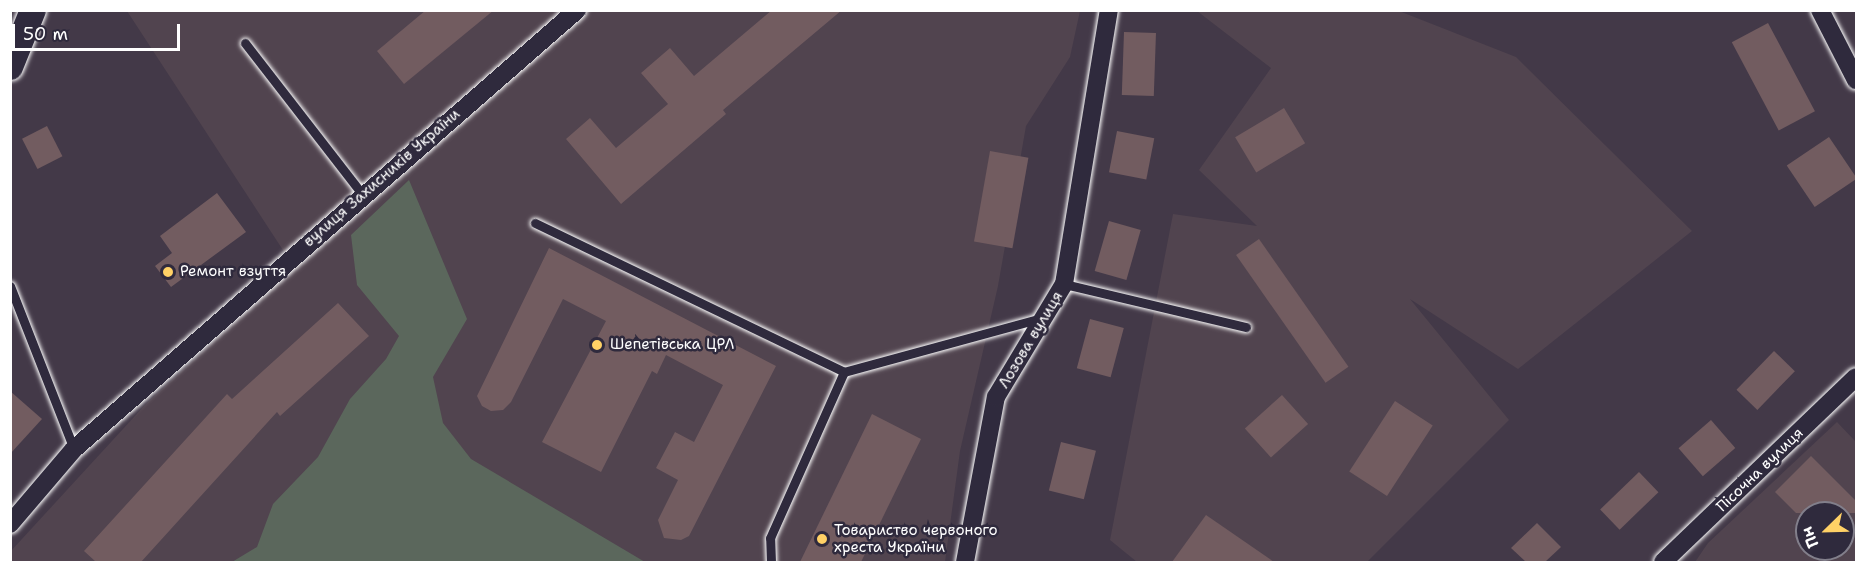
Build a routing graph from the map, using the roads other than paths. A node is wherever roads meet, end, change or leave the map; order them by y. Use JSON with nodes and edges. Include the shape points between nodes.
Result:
{"nodes":[{"id":1,"x":33,"y":10,"type":"edge"},
{"id":2,"x":577,"y":10,"type":"edge"},
{"id":3,"x":1109,"y":10,"type":"edge"},
{"id":4,"x":1820,"y":10,"type":"edge"},
{"id":5,"x":244,"y":43,"type":"dead end"},
{"id":6,"x":10,"y":67,"type":"edge"},
{"id":7,"x":1857,"y":80,"type":"edge"},
{"id":8,"x":362,"y":194,"type":"junction"},
{"id":9,"x":535,"y":223,"type":"dead end"},
{"id":10,"x":1064,"y":284,"type":"junction"},
{"id":11,"x":10,"y":286,"type":"edge"},
{"id":12,"x":1044,"y":317,"type":"junction"},
{"id":13,"x":1246,"y":327,"type":"dead end"},
{"id":14,"x":844,"y":372,"type":"junction"},
{"id":15,"x":1857,"y":377,"type":"edge"},
{"id":16,"x":74,"y":449,"type":"junction"},
{"id":17,"x":10,"y":524,"type":"edge"},
{"id":18,"x":771,"y":562,"type":"edge"},
{"id":19,"x":965,"y":562,"type":"edge"},
{"id":20,"x":1663,"y":562,"type":"edge"}],
"edges":[{"from":1,"to":6,"type":"main road"},
{"from":2,"to":8,"type":"street","name":"вулиця Захисників України"},
{"from":3,"to":10,"type":"street","name":"Лозова вулиця"},
{"from":4,"to":7,"type":"street"},
{"from":5,"to":8,"type":"lane"},
{"from":8,"to":16,"type":"street","name":"вулиця Захисників України"},
{"from":9,"to":14,"type":"lane"},
{"from":10,"to":12,"type":"street","name":"Лозова вулиця"},
{"from":10,"to":13,"type":"lane"},
{"from":11,"to":16,"type":"lane"},
{"from":12,"to":14,"type":"lane"},
{"from":12,"to":19,"type":"street","name":"Лозова вулиця","via":[[996,398]]},
{"from":14,"to":18,"type":"lane","via":[[770,538]]},
{"from":15,"to":20,"type":"street","name":"Пісочна вулиця"},
{"from":16,"to":17,"type":"street","name":"вулиця Захисників України"}]}
